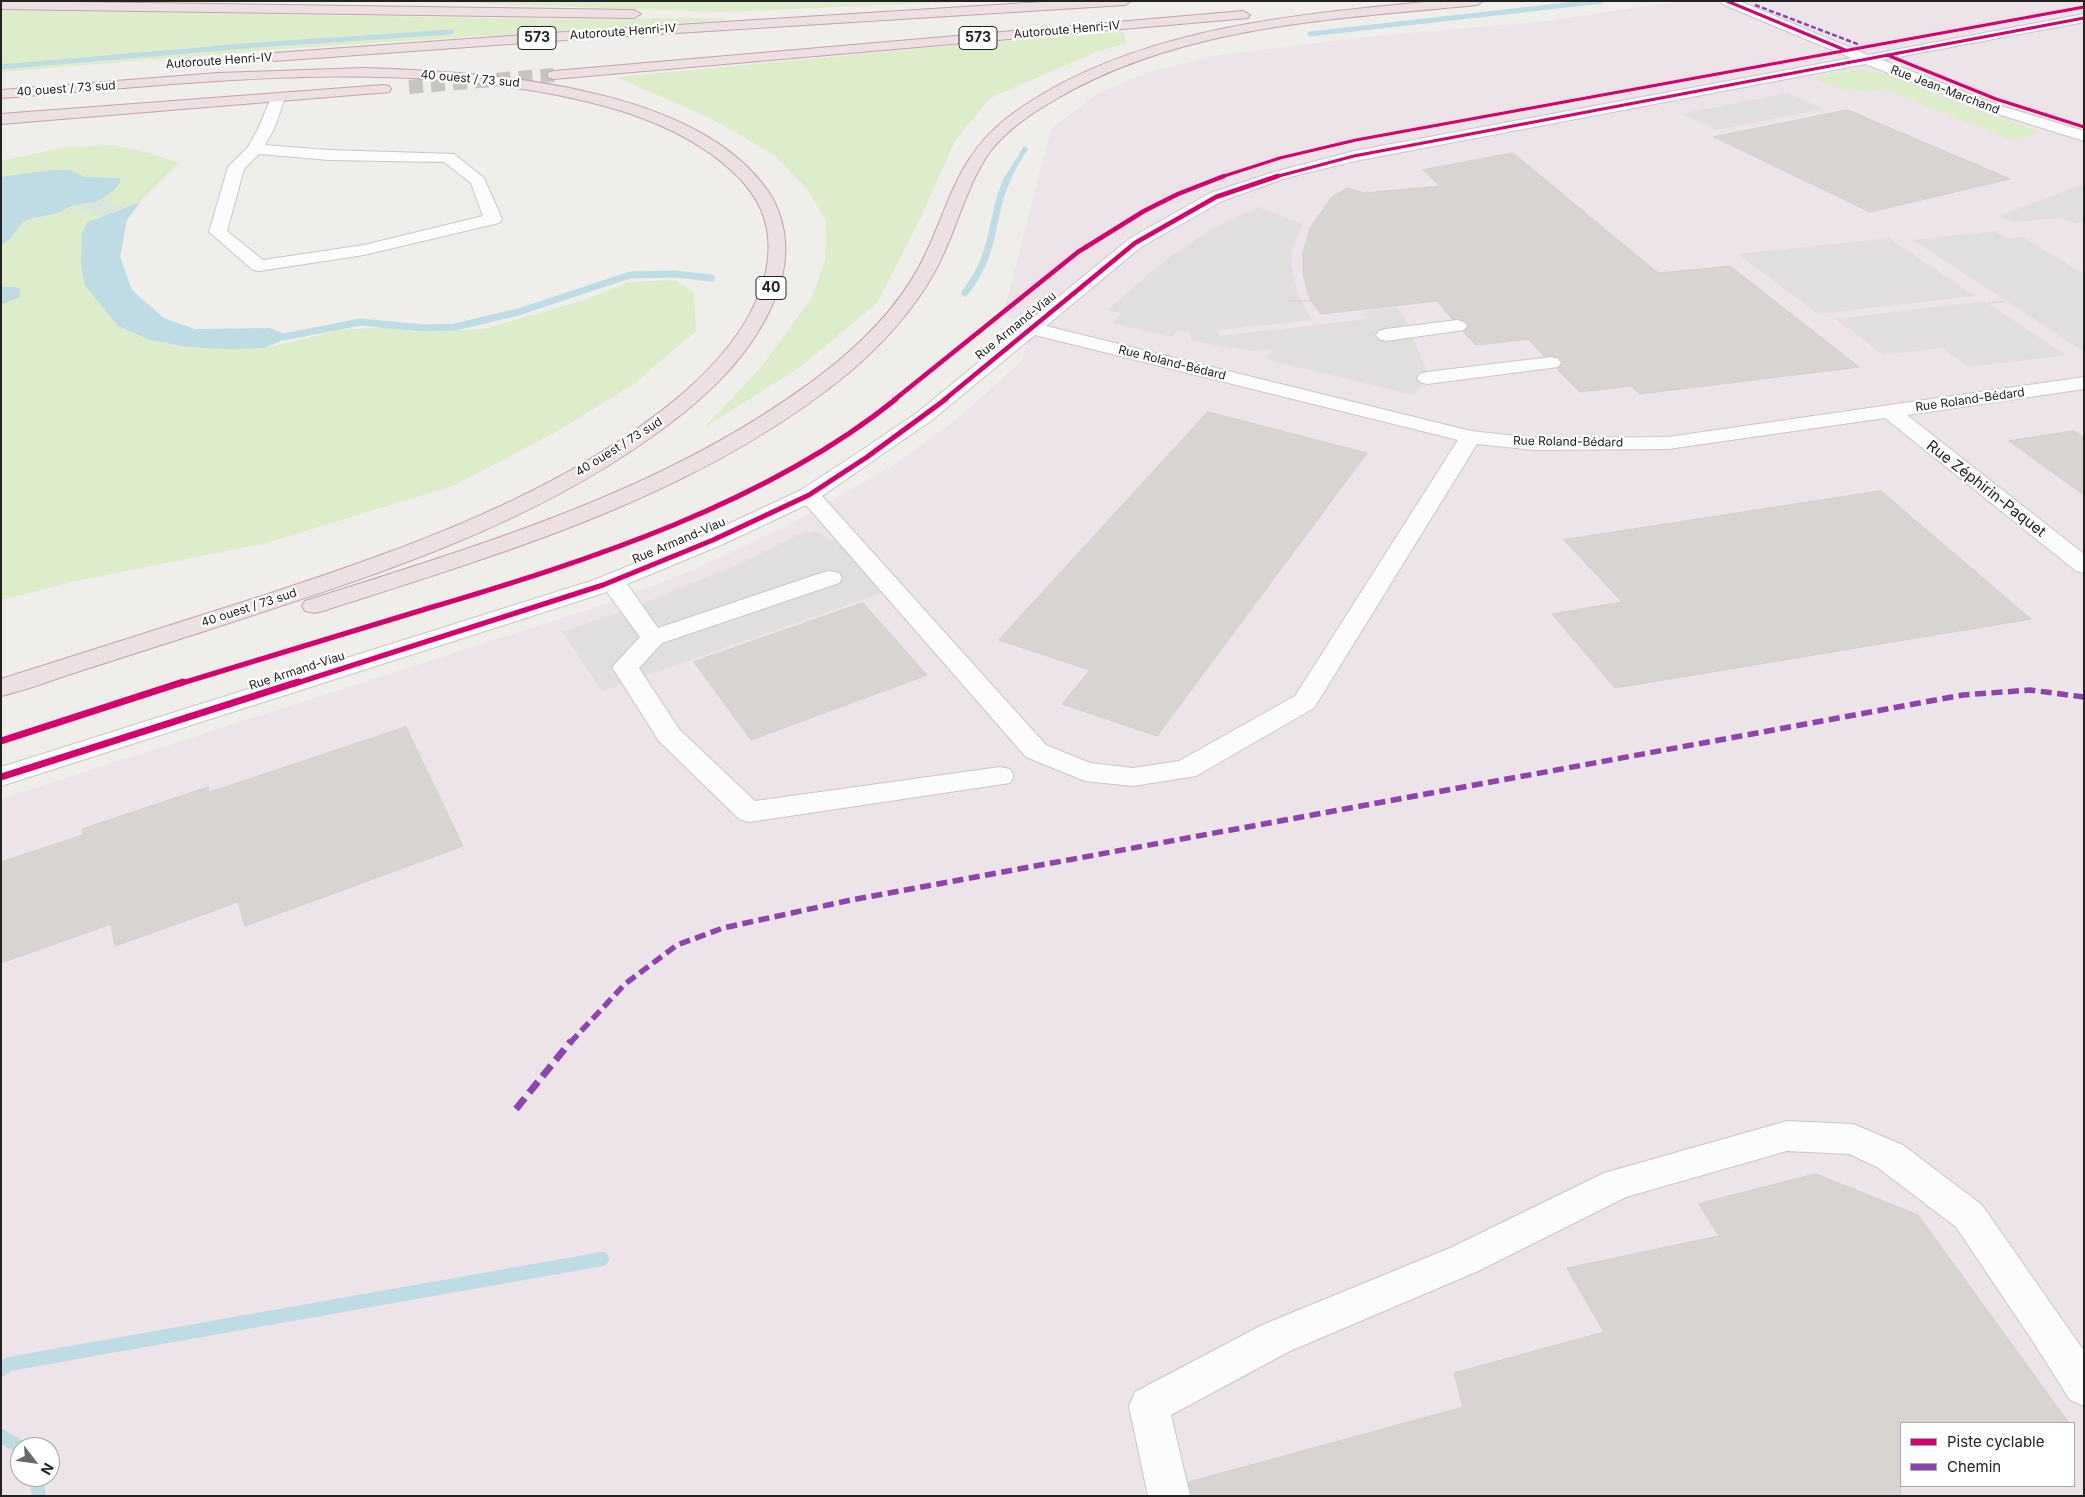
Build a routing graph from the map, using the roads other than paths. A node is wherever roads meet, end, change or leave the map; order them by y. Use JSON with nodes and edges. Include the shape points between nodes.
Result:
{"nodes":[{"id":1,"x":1125,"y":1,"type":"edge"},
{"id":2,"x":1401,"y":1,"type":"edge"},
{"id":3,"x":1476,"y":1,"type":"edge"},
{"id":4,"x":1727,"y":1,"type":"edge"},
{"id":5,"x":1073,"y":4,"type":"junction"},
{"id":6,"x":1,"y":5,"type":"edge"},
{"id":7,"x":649,"y":14,"type":"dead end"},
{"id":8,"x":705,"y":14,"type":"dead end"},
{"id":9,"x":2084,"y":18,"type":"edge"},
{"id":10,"x":260,"y":58,"type":"dead end"},
{"id":11,"x":1866,"y":59,"type":"junction"},
{"id":12,"x":554,"y":75,"type":"tunnel mouth"},
{"id":13,"x":409,"y":87,"type":"tunnel mouth"},
{"id":14,"x":1,"y":94,"type":"edge"},
{"id":15,"x":278,"y":98,"type":"junction"},
{"id":16,"x":1,"y":119,"type":"edge"},
{"id":17,"x":2084,"y":136,"type":"edge"},
{"id":18,"x":255,"y":149,"type":"junction"},
{"id":19,"x":1457,"y":326,"type":"dead end"},
{"id":20,"x":1031,"y":328,"type":"junction"},
{"id":21,"x":1386,"y":334,"type":"dead end"},
{"id":22,"x":1551,"y":364,"type":"dead end"},
{"id":23,"x":1427,"y":378,"type":"dead end"},
{"id":24,"x":2084,"y":383,"type":"edge"},
{"id":25,"x":1889,"y":411,"type":"junction"},
{"id":26,"x":1471,"y":437,"type":"junction"},
{"id":27,"x":808,"y":495,"type":"junction"},
{"id":28,"x":2084,"y":566,"type":"edge"},
{"id":29,"x":830,"y":578,"type":"dead end"},
{"id":30,"x":612,"y":581,"type":"junction"},
{"id":31,"x":653,"y":638,"type":"junction"},
{"id":32,"x":1,"y":688,"type":"edge"},
{"id":33,"x":1,"y":708,"type":"edge"},
{"id":34,"x":1000,"y":776,"type":"dead end"},
{"id":35,"x":1,"y":778,"type":"edge"},
{"id":36,"x":2084,"y":1387,"type":"edge"},
{"id":37,"x":1170,"y":1496,"type":"edge"}],
"edges":[{"from":1,"to":5,"type":"highway","name":"Autoroute Henri-IV","number":"573"},
{"from":2,"to":12,"type":"highway","name":"Autoroute Henri-IV","number":"573"},
{"from":3,"to":33,"type":"highway","via":[[1322,18],[1220,34],[1127,60],[1068,84],[1020,114],[986,147],[958,195],[935,255],[920,282],[873,341],[821,384],[745,435],[645,487],[561,523]]},
{"from":4,"to":11,"type":"street","name":"Rue Jean-Marchand"},
{"from":5,"to":8,"type":"highway"},
{"from":5,"to":10,"type":"highway","name":"Autoroute Henri-IV","number":"573"},
{"from":6,"to":7,"type":"highway"},
{"from":9,"to":11,"type":"street","name":"Rue Armand-Viau"},
{"from":11,"to":17,"type":"street","name":"Rue Jean-Marchand","via":[[2008,114]]},
{"from":11,"to":20,"type":"street","name":"Rue Armand-Viau","via":[[1354,156],[1280,175],[1216,197],[1135,243]]},
{"from":13,"to":15,"type":"highway"},
{"from":14,"to":32,"type":"highway","name":"40 ouest / 73 sud","number":"40","via":[[246,76],[371,72],[479,78],[561,91],[628,108],[715,148],[759,189],[772,213],[778,248],[774,279],[761,313],[718,370],[674,411],[594,465],[501,513],[391,560]]},
{"from":15,"to":16,"type":"highway"},
{"from":15,"to":18,"type":"street"},
{"from":18,"to":18,"type":"street","via":[[236,167],[218,232],[259,266],[364,250],[493,219],[478,181],[448,157],[329,155]]},
{"from":19,"to":21,"type":"street"},
{"from":20,"to":26,"type":"street","name":"Rue Roland-Bédard"},
{"from":20,"to":27,"type":"street","name":"Rue Armand-Viau","via":[[925,416]]},
{"from":22,"to":23,"type":"street"},
{"from":24,"to":25,"type":"street","name":"Rue Roland-Bédard"},
{"from":25,"to":26,"type":"street","name":"Rue Roland-Bédard","via":[[1668,442],[1535,444]]},
{"from":25,"to":28,"type":"street","name":"Rue Zéphirin-Paquet"},
{"from":26,"to":27,"type":"street","via":[[1304,702],[1186,769],[1133,777],[1085,772],[1036,751]]},
{"from":27,"to":30,"type":"street","name":"Rue Armand-Viau","via":[[713,540]]},
{"from":29,"to":31,"type":"street"},
{"from":30,"to":31,"type":"street"},
{"from":30,"to":35,"type":"street","name":"Rue Armand-Viau"},
{"from":31,"to":34,"type":"street","via":[[625,667],[669,735],[749,812]]},
{"from":36,"to":37,"type":"street","via":[[1969,1216],[1890,1156],[1853,1139],[1787,1136],[1617,1184],[1463,1260],[1276,1338],[1149,1406]]}]}
